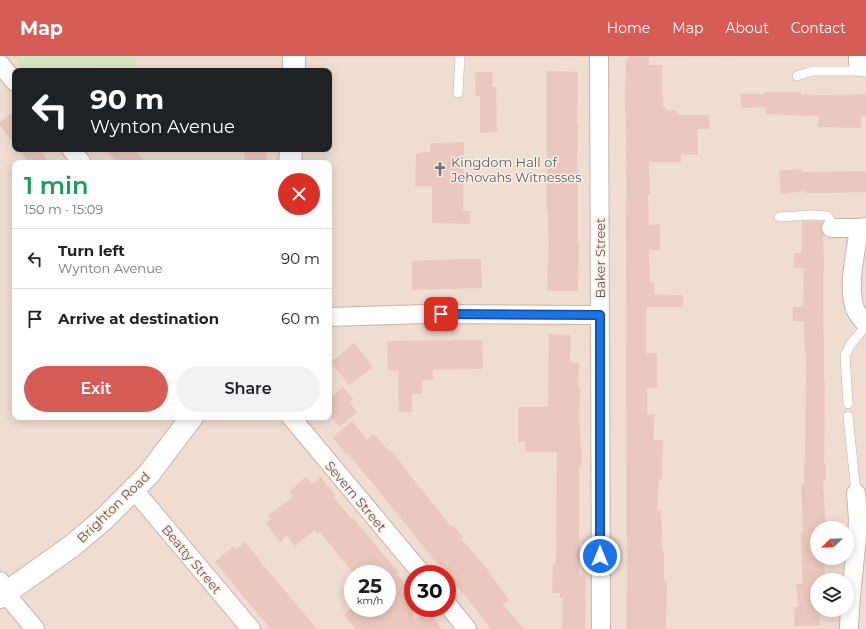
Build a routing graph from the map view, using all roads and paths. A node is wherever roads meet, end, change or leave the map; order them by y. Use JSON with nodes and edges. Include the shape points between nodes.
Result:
{"nodes":[{"id":1,"x":294,"y":56,"type":"edge"},
{"id":2,"x":460,"y":56,"type":"edge"},
{"id":3,"x":599,"y":56,"type":"edge"},
{"id":4,"x":0,"y":64,"type":"edge"},
{"id":5,"x":860,"y":65,"type":"edge"},
{"id":6,"x":294,"y":68,"type":"edge"},
{"id":7,"x":797,"y":76,"type":"dead end"},
{"id":8,"x":12,"y":78,"type":"edge"},
{"id":9,"x":458,"y":93,"type":"dead end"},
{"id":10,"x":73,"y":152,"type":"edge"},
{"id":11,"x":79,"y":160,"type":"edge"},
{"id":12,"x":779,"y":217,"type":"dead end"},
{"id":13,"x":863,"y":227,"type":"edge"},
{"id":14,"x":831,"y":228,"type":"joint"},
{"id":15,"x":600,"y":315,"type":"junction"},
{"id":16,"x":332,"y":317,"type":"edge"},
{"id":17,"x":866,"y":325,"type":"edge"},
{"id":18,"x":848,"y":404,"type":"dead end"},
{"id":19,"x":848,"y":416,"type":"dead end"},
{"id":20,"x":190,"y":420,"type":"edge"},
{"id":21,"x":294,"y":420,"type":"edge"},
{"id":22,"x":134,"y":490,"type":"junction"},
{"id":23,"x":856,"y":494,"type":"joint"},
{"id":24,"x":862,"y":520,"type":"edge"},
{"id":25,"x":414,"y":565,"type":"edge"},
{"id":26,"x":2,"y":591,"type":"edge"},
{"id":27,"x":456,"y":615,"type":"edge"},
{"id":28,"x":35,"y":629,"type":"edge"},
{"id":29,"x":251,"y":629,"type":"edge"},
{"id":30,"x":468,"y":629,"type":"edge"},
{"id":31,"x":600,"y":629,"type":"edge"},
{"id":32,"x":849,"y":629,"type":"edge"}],
"edges":[{"from":1,"to":6,"type":"street"},
{"from":2,"to":9,"type":"lane"},
{"from":3,"to":15,"type":"street","name":"Baker Street"},
{"from":4,"to":8,"type":"street"},
{"from":5,"to":7,"type":"lane","via":[[812,71]]},
{"from":10,"to":11,"type":"street"},
{"from":12,"to":14,"type":"lane","via":[[827,216],[831,221]]},
{"from":13,"to":14,"type":"street"},
{"from":13,"to":17,"type":"street","via":[[851,286],[856,309]]},
{"from":15,"to":16,"type":"street","via":[[426,314]]},
{"from":15,"to":31,"type":"street","name":"Baker Street"},
{"from":17,"to":18,"type":"lane","via":[[845,355]]},
{"from":19,"to":23,"type":"lane"},
{"from":20,"to":22,"type":"street","name":"Brighton Road"},
{"from":21,"to":25,"type":"street","name":"Severn Street"},
{"from":22,"to":26,"type":"street","name":"Brighton Road","via":[[104,520],[72,546]]},
{"from":22,"to":29,"type":"street","name":"Beatty Street"},
{"from":23,"to":24,"type":"street"},
{"from":24,"to":32,"type":"street","via":[[857,541]]},
{"from":26,"to":28,"type":"street"},
{"from":27,"to":30,"type":"street"}]}
